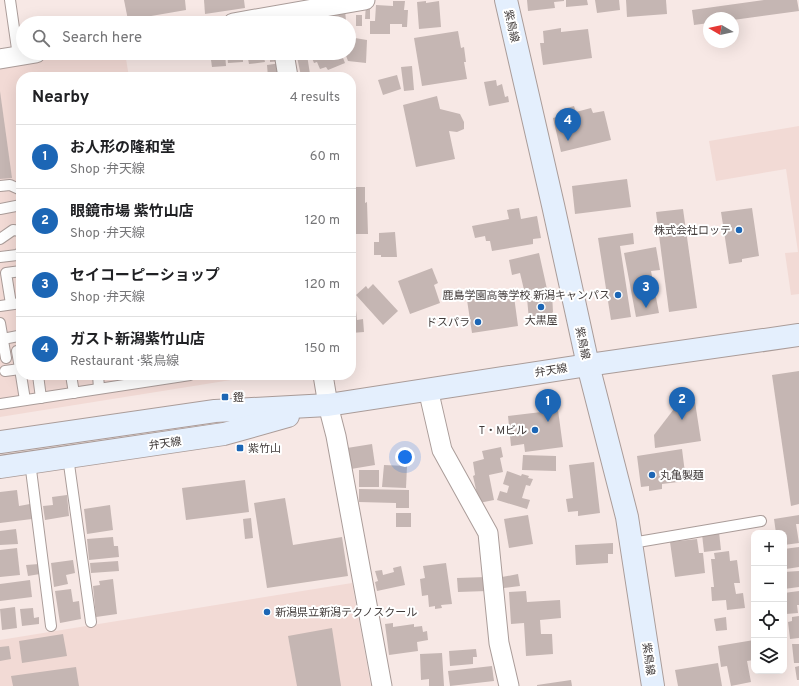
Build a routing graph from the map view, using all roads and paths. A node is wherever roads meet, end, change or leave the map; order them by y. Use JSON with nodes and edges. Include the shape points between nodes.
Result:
{"nodes":[{"id":1,"x":10,"y":0,"type":"edge"},
{"id":2,"x":365,"y":0,"type":"edge"},
{"id":3,"x":506,"y":0,"type":"edge"},
{"id":4,"x":277,"y":13,"type":"edge"},
{"id":5,"x":264,"y":16,"type":"edge"},
{"id":6,"x":16,"y":42,"type":"edge"},
{"id":7,"x":285,"y":60,"type":"edge"},
{"id":8,"x":287,"y":72,"type":"edge"},
{"id":9,"x":0,"y":186,"type":"edge"},
{"id":10,"x":16,"y":188,"type":"edge"},
{"id":11,"x":16,"y":206,"type":"edge"},
{"id":12,"x":0,"y":209,"type":"edge"},
{"id":13,"x":16,"y":230,"type":"edge"},
{"id":14,"x":0,"y":239,"type":"edge"},
{"id":15,"x":16,"y":255,"type":"edge"},
{"id":16,"x":0,"y":257,"type":"edge"},
{"id":17,"x":16,"y":272,"type":"edge"},
{"id":18,"x":16,"y":303,"type":"edge"},
{"id":19,"x":0,"y":306,"type":"edge"},
{"id":20,"x":0,"y":323,"type":"edge"},
{"id":21,"x":799,"y":335,"type":"edge"},
{"id":22,"x":16,"y":336,"type":"edge"},
{"id":23,"x":3,"y":339,"type":"junction"},
{"id":24,"x":6,"y":358,"type":"dead end"},
{"id":25,"x":588,"y":365,"type":"junction"},
{"id":26,"x":6,"y":371,"type":"dead end"},
{"id":27,"x":16,"y":372,"type":"edge"},
{"id":28,"x":22,"y":380,"type":"edge"},
{"id":29,"x":39,"y":380,"type":"edge"},
{"id":30,"x":72,"y":380,"type":"edge"},
{"id":31,"x":98,"y":380,"type":"edge"},
{"id":32,"x":124,"y":380,"type":"edge"},
{"id":33,"x":324,"y":380,"type":"edge"},
{"id":34,"x":99,"y":388,"type":"junction"},
{"id":35,"x":428,"y":389,"type":"junction"},
{"id":36,"x":74,"y":392,"type":"junction"},
{"id":37,"x":41,"y":398,"type":"junction"},
{"id":38,"x":25,"y":400,"type":"junction"},
{"id":39,"x":0,"y":404,"type":"edge"},
{"id":40,"x":328,"y":405,"type":"junction"},
{"id":41,"x":0,"y":442,"type":"edge"},
{"id":42,"x":68,"y":457,"type":"junction"},
{"id":43,"x":30,"y":462,"type":"junction"},
{"id":44,"x":0,"y":467,"type":"edge"},
{"id":45,"x":761,"y":521,"type":"dead end"},
{"id":46,"x":632,"y":543,"type":"junction"},
{"id":47,"x":91,"y":622,"type":"dead end"},
{"id":48,"x":51,"y":626,"type":"dead end"},
{"id":49,"x":382,"y":686,"type":"edge"},
{"id":50,"x":509,"y":686,"type":"edge"},
{"id":51,"x":653,"y":686,"type":"edge"}],
"edges":[{"from":1,"to":6,"type":"lane"},
{"from":2,"to":4,"type":"street"},
{"from":3,"to":25,"type":"street","name":"紫鳥線"},
{"from":4,"to":5,"type":"street"},
{"from":7,"to":8,"type":"street"},
{"from":9,"to":10,"type":"lane","via":[[10,185]]},
{"from":11,"to":12,"type":"lane"},
{"from":13,"to":14,"type":"lane"},
{"from":15,"to":16,"type":"lane"},
{"from":17,"to":18,"type":"lane","via":[[6,273]]},
{"from":18,"to":19,"type":"lane"},
{"from":20,"to":23,"type":"lane"},
{"from":21,"to":25,"type":"street","name":"弁天線"},
{"from":22,"to":23,"type":"lane"},
{"from":23,"to":24,"type":"lane"},
{"from":25,"to":35,"type":"street","name":"弁天線"},
{"from":25,"to":46,"type":"street","name":"紫鳥線"},
{"from":26,"to":27,"type":"lane"},
{"from":28,"to":38,"type":"lane"},
{"from":29,"to":37,"type":"lane"},
{"from":30,"to":36,"type":"lane"},
{"from":31,"to":34,"type":"lane"},
{"from":32,"to":34,"type":"lane"},
{"from":33,"to":40,"type":"street"},
{"from":34,"to":36,"type":"lane"},
{"from":35,"to":40,"type":"street","name":"弁天線"},
{"from":35,"to":50,"type":"street","via":[[442,450],[488,533],[499,643]]},
{"from":36,"to":37,"type":"lane"},
{"from":37,"to":38,"type":"lane"},
{"from":38,"to":39,"type":"lane"},
{"from":40,"to":41,"type":"street","name":"弁天線","via":[[216,411]]},
{"from":40,"to":42,"type":"street","name":"弁天線","via":[[224,434]]},
{"from":40,"to":49,"type":"street","via":[[336,436]]},
{"from":42,"to":43,"type":"street","name":"弁天線"},
{"from":42,"to":47,"type":"lane"},
{"from":43,"to":44,"type":"street","name":"弁天線"},
{"from":43,"to":48,"type":"lane"},
{"from":45,"to":46,"type":"lane"},
{"from":46,"to":51,"type":"street","name":"紫鳥線"}]}
